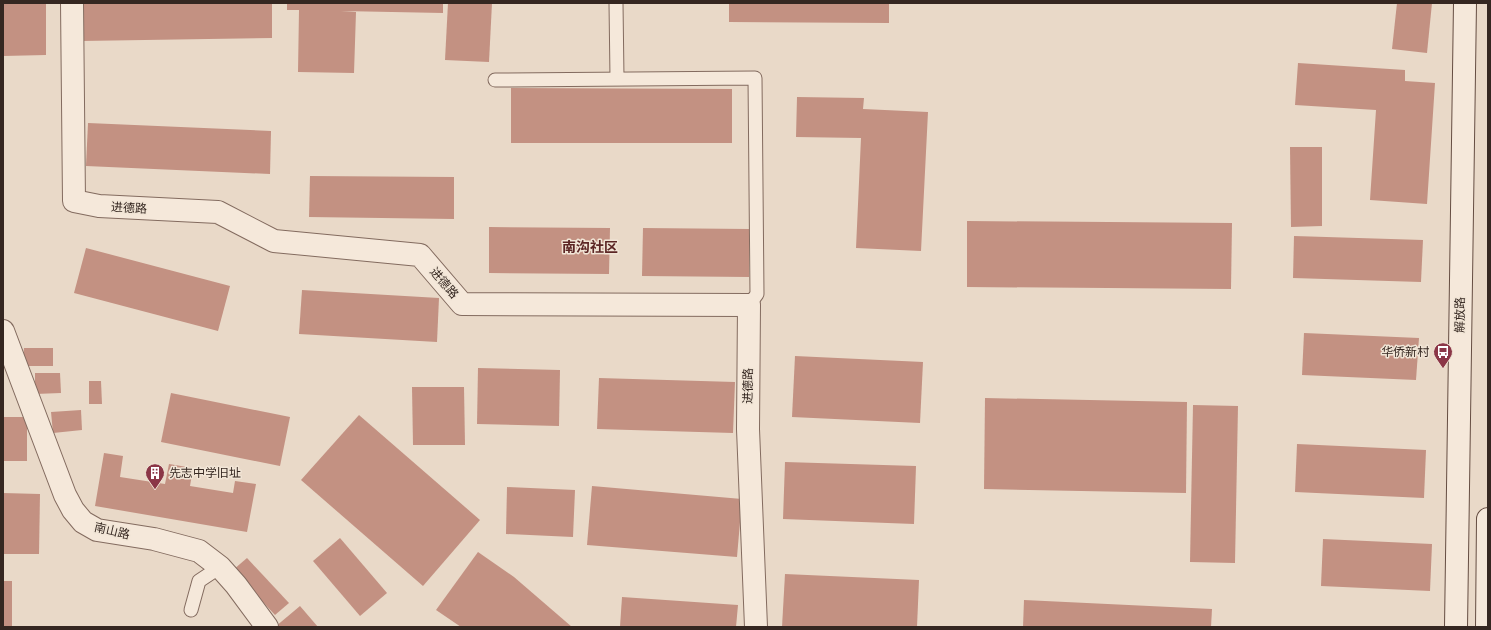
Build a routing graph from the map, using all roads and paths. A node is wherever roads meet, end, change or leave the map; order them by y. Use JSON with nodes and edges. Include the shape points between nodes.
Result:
{"nodes":[{"id":1,"x":72,"y":3,"type":"edge"},
{"id":2,"x":616,"y":3,"type":"edge"},
{"id":3,"x":1465,"y":3,"type":"edge"},
{"id":4,"x":617,"y":78,"type":"junction"},
{"id":5,"x":495,"y":80,"type":"dead end"},
{"id":6,"x":749,"y":305,"type":"junction"},
{"id":7,"x":3,"y":331,"type":"edge"},
{"id":8,"x":1488,"y":519,"type":"edge"},
{"id":9,"x":220,"y":567,"type":"junction"},
{"id":10,"x":191,"y":610,"type":"dead end"},
{"id":11,"x":267,"y":627,"type":"edge"},
{"id":12,"x":756,"y":627,"type":"edge"},
{"id":13,"x":1456,"y":627,"type":"edge"},
{"id":14,"x":1487,"y":627,"type":"edge"}],
"edges":[{"from":1,"to":6,"type":"street","name":"进德路","via":[[74,201],[99,206],[218,212],[274,241],[420,255],[462,304]]},
{"from":2,"to":4,"type":"lane"},
{"from":3,"to":13,"type":"street","name":"解放路"},
{"from":4,"to":5,"type":"lane"},
{"from":4,"to":6,"type":"lane","via":[[755,78],[757,294]]},
{"from":6,"to":12,"type":"street","name":"进德路","via":[[748,429]]},
{"from":7,"to":9,"type":"street","name":"南山路","via":[[65,495],[83,522],[97,530],[154,539],[200,552]]},
{"from":8,"to":14,"type":"street"},
{"from":9,"to":10,"type":"lane","via":[[199,581]]},
{"from":9,"to":11,"type":"street","name":"南山路"}]}
